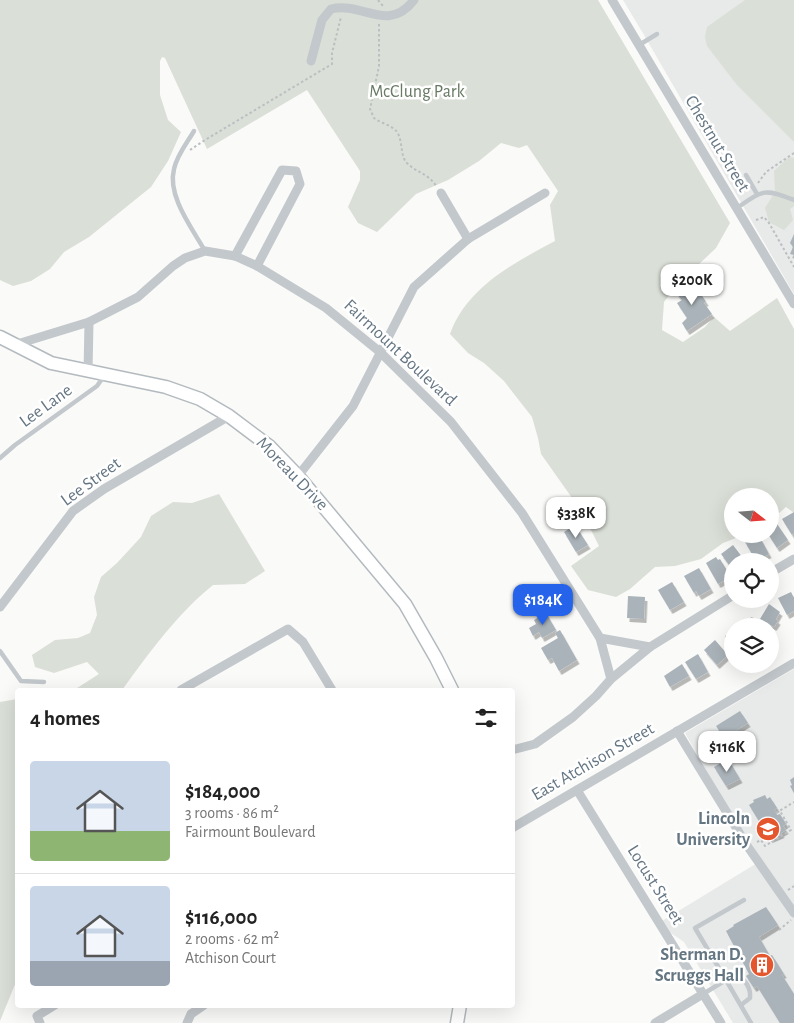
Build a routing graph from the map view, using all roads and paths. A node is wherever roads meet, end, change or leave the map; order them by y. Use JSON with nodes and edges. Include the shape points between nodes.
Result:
{"nodes":[{"id":1,"x":378,"y":0,"type":"edge"},
{"id":2,"x":414,"y":0,"type":"edge"},
{"id":3,"x":612,"y":0,"type":"edge"},
{"id":4,"x":384,"y":10,"type":"dead end"},
{"id":5,"x":343,"y":12,"type":"dead end"},
{"id":6,"x":383,"y":24,"type":"dead end"},
{"id":7,"x":657,"y":34,"type":"dead end"},
{"id":8,"x":639,"y":45,"type":"junction"},
{"id":9,"x":311,"y":61,"type":"dead end"},
{"id":10,"x":194,"y":131,"type":"dead end"},
{"id":11,"x":189,"y":151,"type":"dead end"},
{"id":12,"x":794,"y":153,"type":"edge"},
{"id":13,"x":746,"y":175,"type":"dead end"},
{"id":14,"x":754,"y":188,"type":"junction"},
{"id":15,"x":440,"y":192,"type":"joint"},
{"id":16,"x":545,"y":193,"type":"dead end"},
{"id":17,"x":757,"y":194,"type":"junction"},
{"id":18,"x":794,"y":200,"type":"edge"},
{"id":19,"x":737,"y":208,"type":"junction"},
{"id":20,"x":756,"y":220,"type":"dead end"},
{"id":21,"x":468,"y":239,"type":"junction"},
{"id":22,"x":205,"y":251,"type":"junction"},
{"id":23,"x":235,"y":256,"type":"junction"},
{"id":24,"x":257,"y":266,"type":"junction"},
{"id":25,"x":794,"y":267,"type":"edge"},
{"id":26,"x":794,"y":304,"type":"edge"},
{"id":27,"x":89,"y":322,"type":"junction"},
{"id":28,"x":0,"y":337,"type":"edge"},
{"id":29,"x":14,"y":344,"type":"junction"},
{"id":30,"x":380,"y":352,"type":"junction"},
{"id":31,"x":88,"y":372,"type":"junction"},
{"id":32,"x":105,"y":374,"type":"junction"},
{"id":33,"x":230,"y":416,"type":"junction"},
{"id":34,"x":0,"y":458,"type":"edge"},
{"id":35,"x":298,"y":476,"type":"junction"},
{"id":36,"x":794,"y":559,"type":"edge"},
{"id":37,"x":779,"y":568,"type":"edge"},
{"id":38,"x":724,"y":601,"type":"edge"},
{"id":39,"x":0,"y":607,"type":"edge"},
{"id":40,"x":600,"y":638,"type":"junction"},
{"id":41,"x":650,"y":647,"type":"junction"},
{"id":42,"x":0,"y":651,"type":"edge"},
{"id":43,"x":794,"y":663,"type":"edge"},
{"id":44,"x":612,"y":679,"type":"junction"},
{"id":45,"x":44,"y":682,"type":"dead end"},
{"id":46,"x":185,"y":688,"type":"edge"},
{"id":47,"x":331,"y":688,"type":"edge"},
{"id":48,"x":451,"y":688,"type":"edge"},
{"id":49,"x":677,"y":731,"type":"junction"},
{"id":50,"x":515,"y":749,"type":"edge"},
{"id":51,"x":577,"y":790,"type":"junction"},
{"id":52,"x":794,"y":802,"type":"edge"},
{"id":53,"x":780,"y":811,"type":"junction"},
{"id":54,"x":776,"y":813,"type":"dead end"},
{"id":55,"x":515,"y":826,"type":"edge"},
{"id":56,"x":748,"y":847,"type":"junction"},
{"id":57,"x":744,"y":900,"type":"dead end"},
{"id":58,"x":793,"y":916,"type":"edge"},
{"id":59,"x":779,"y":930,"type":"dead end"},
{"id":60,"x":726,"y":980,"type":"junction"},
{"id":61,"x":703,"y":994,"type":"junction"},
{"id":62,"x":740,"y":1005,"type":"junction"},
{"id":63,"x":51,"y":1008,"type":"edge"},
{"id":64,"x":200,"y":1008,"type":"edge"},
{"id":65,"x":460,"y":1008,"type":"edge"},
{"id":66,"x":38,"y":1019,"type":"edge"},
{"id":67,"x":187,"y":1023,"type":"edge"},
{"id":68,"x":457,"y":1023,"type":"edge"},
{"id":69,"x":655,"y":1023,"type":"edge"},
{"id":70,"x":720,"y":1023,"type":"edge"},
{"id":71,"x":751,"y":1023,"type":"edge"}],
"edges":[{"from":1,"to":4,"type":"path"},
{"from":2,"to":9,"type":"street","via":[[402,13],[385,16],[344,7],[331,9],[322,20]]},
{"from":3,"to":8,"type":"street","name":"Chestnut Street"},
{"from":5,"to":11,"type":"path","via":[[332,64]]},
{"from":6,"to":15,"type":"path","via":[[379,23],[379,66],[370,109],[374,118],[397,132],[404,160],[426,174]]},
{"from":7,"to":8,"type":"lane"},
{"from":8,"to":19,"type":"street","name":"Chestnut Street"},
{"from":10,"to":22,"type":"lane","via":[[178,158],[172,180],[175,196]]},
{"from":12,"to":14,"type":"path","via":[[766,172]]},
{"from":13,"to":14,"type":"lane"},
{"from":14,"to":17,"type":"lane"},
{"from":15,"to":21,"type":"street"},
{"from":16,"to":21,"type":"street"},
{"from":17,"to":18,"type":"lane","via":[[770,191]]},
{"from":17,"to":19,"type":"lane"},
{"from":19,"to":26,"type":"street","name":"Chestnut Street"},
{"from":20,"to":25,"type":"path","via":[[764,218],[769,223]]},
{"from":21,"to":30,"type":"street","via":[[414,288]]},
{"from":22,"to":23,"type":"street","name":"Fairmount Boulevard"},
{"from":22,"to":27,"type":"street","via":[[185,258],[138,296]]},
{"from":23,"to":24,"type":"street","name":"Fairmount Boulevard"},
{"from":23,"to":24,"type":"street","via":[[282,170],[296,171],[300,184]]},
{"from":24,"to":30,"type":"street","name":"Fairmount Boulevard","via":[[326,308]]},
{"from":27,"to":29,"type":"street"},
{"from":27,"to":31,"type":"street"},
{"from":28,"to":29,"type":"main road","name":"Moreau Drive"},
{"from":29,"to":31,"type":"main road","name":"Moreau Drive","via":[[51,363]]},
{"from":30,"to":35,"type":"street","via":[[353,406]]},
{"from":30,"to":40,"type":"street","name":"Fairmount Boulevard","via":[[451,422],[522,513]]},
{"from":31,"to":32,"type":"main road","name":"Moreau Drive"},
{"from":32,"to":33,"type":"main road","name":"Moreau Drive","via":[[166,387],[200,399]]},
{"from":32,"to":34,"type":"lane","name":"Lee Lane","via":[[97,386]]},
{"from":33,"to":35,"type":"main road","name":"Moreau Drive","via":[[269,446]]},
{"from":33,"to":39,"type":"street","name":"Lee Street","via":[[104,489],[73,511]]},
{"from":35,"to":48,"type":"main road","name":"Moreau Drive","via":[[405,604]]},
{"from":36,"to":37,"type":"street"},
{"from":38,"to":41,"type":"street"},
{"from":40,"to":41,"type":"street"},
{"from":40,"to":44,"type":"street","name":"Fairmount Boulevard"},
{"from":41,"to":44,"type":"street"},
{"from":42,"to":45,"type":"lane","via":[[21,681]]},
{"from":43,"to":49,"type":"street","name":"East Atchison Street"},
{"from":44,"to":50,"type":"street","via":[[573,717],[535,744]]},
{"from":46,"to":47,"type":"street","via":[[288,629],[303,642]]},
{"from":49,"to":51,"type":"street","name":"East Atchison Street"},
{"from":49,"to":56,"type":"street"},
{"from":51,"to":55,"type":"street","name":"East Atchison Street"},
{"from":51,"to":61,"type":"street","name":"Locust Street"},
{"from":52,"to":53,"type":"path"},
{"from":53,"to":54,"type":"path"},
{"from":53,"to":56,"type":"path","via":[[791,830],[766,846],[762,840]]},
{"from":56,"to":58,"type":"street"},
{"from":57,"to":60,"type":"lane","via":[[695,928]]},
{"from":58,"to":59,"type":"path"},
{"from":60,"to":61,"type":"lane"},
{"from":60,"to":62,"type":"lane"},
{"from":60,"to":62,"type":"lane","via":[[737,975],[746,984],[750,998]]},
{"from":61,"to":69,"type":"street"},
{"from":61,"to":70,"type":"street","name":"Locust Street"},
{"from":62,"to":71,"type":"lane"},
{"from":63,"to":66,"type":"street"},
{"from":64,"to":67,"type":"street","via":[[191,1014]]},
{"from":65,"to":68,"type":"main road"}]}
